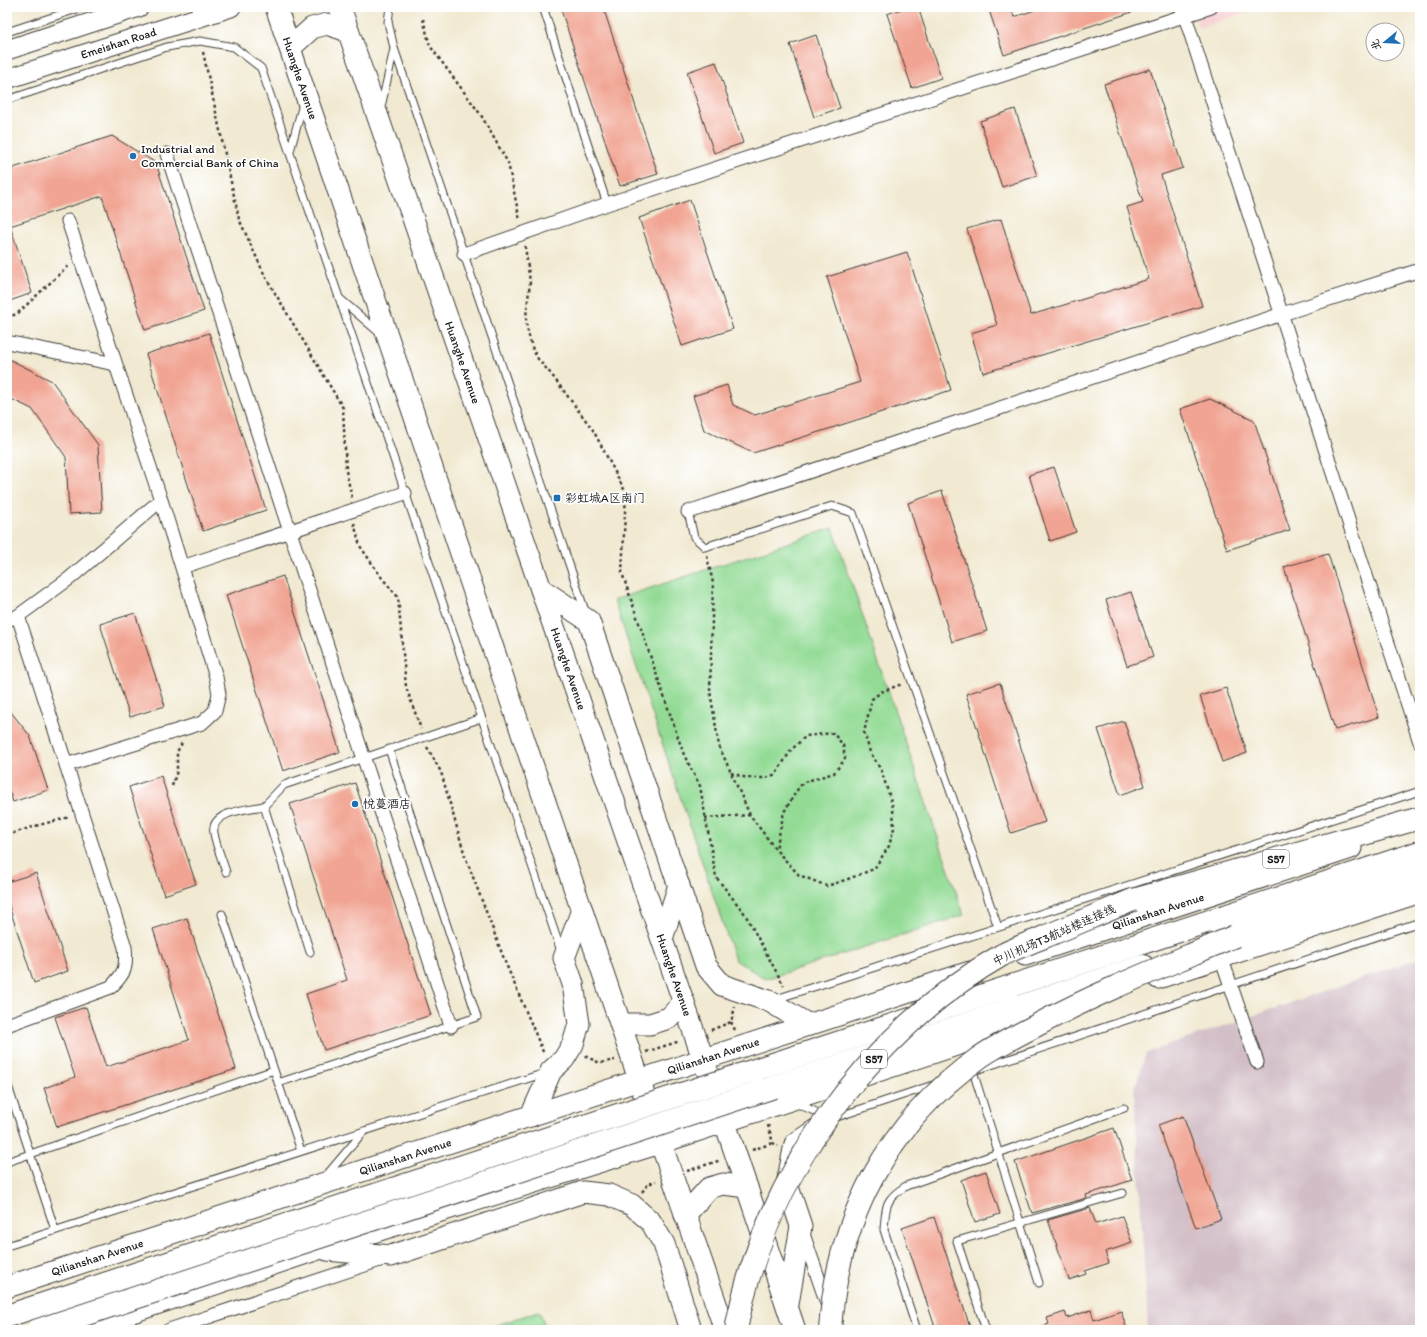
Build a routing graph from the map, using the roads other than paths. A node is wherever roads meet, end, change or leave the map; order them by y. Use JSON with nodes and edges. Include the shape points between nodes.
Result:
{"nodes":[{"id":1,"x":83,"y":7,"type":"edge"},
{"id":2,"x":139,"y":7,"type":"edge"},
{"id":3,"x":230,"y":7,"type":"edge"},
{"id":4,"x":276,"y":7,"type":"edge"},
{"id":5,"x":340,"y":7,"type":"edge"},
{"id":6,"x":390,"y":7,"type":"edge"},
{"id":7,"x":543,"y":7,"type":"edge"},
{"id":8,"x":1211,"y":7,"type":"edge"},
{"id":9,"x":1183,"y":11,"type":"edge"},
{"id":10,"x":348,"y":31,"type":"junction"},
{"id":11,"x":7,"y":32,"type":"edge"},
{"id":12,"x":290,"y":48,"type":"junction"},
{"id":13,"x":394,"y":48,"type":"junction"},
{"id":14,"x":7,"y":50,"type":"edge"},
{"id":15,"x":7,"y":79,"type":"edge"},
{"id":16,"x":306,"y":94,"type":"junction"},
{"id":17,"x":7,"y":100,"type":"edge"},
{"id":18,"x":378,"y":119,"type":"junction"},
{"id":19,"x":290,"y":152,"type":"junction"},
{"id":20,"x":167,"y":154,"type":"dead end"},
{"id":21,"x":607,"y":204,"type":"junction"},
{"id":22,"x":68,"y":222,"type":"dead end"},
{"id":23,"x":464,"y":254,"type":"junction"},
{"id":24,"x":1420,"y":270,"type":"edge"},
{"id":25,"x":339,"y":298,"type":"junction"},
{"id":26,"x":1282,"y":314,"type":"junction"},
{"id":27,"x":7,"y":342,"type":"edge"},
{"id":28,"x":390,"y":342,"type":"junction"},
{"id":29,"x":115,"y":364,"type":"junction"},
{"id":30,"x":405,"y":493,"type":"junction"},
{"id":31,"x":161,"y":500,"type":"junction"},
{"id":32,"x":688,"y":512,"type":"joint"},
{"id":33,"x":290,"y":531,"type":"junction"},
{"id":34,"x":182,"y":567,"type":"junction"},
{"id":35,"x":541,"y":588,"type":"junction"},
{"id":36,"x":13,"y":618,"type":"edge"},
{"id":37,"x":589,"y":621,"type":"junction"},
{"id":38,"x":482,"y":718,"type":"junction"},
{"id":39,"x":1420,"y":742,"type":"edge"},
{"id":40,"x":389,"y":749,"type":"junction"},
{"id":41,"x":364,"y":758,"type":"junction"},
{"id":42,"x":66,"y":765,"type":"junction"},
{"id":43,"x":1420,"y":791,"type":"edge"},
{"id":44,"x":264,"y":806,"type":"junction"},
{"id":45,"x":1420,"y":818,"type":"edge"},
{"id":46,"x":1420,"y":826,"type":"edge"},
{"id":47,"x":1420,"y":852,"type":"edge"},
{"id":48,"x":226,"y":872,"type":"dead end"},
{"id":49,"x":1420,"y":875,"type":"edge"},
{"id":50,"x":679,"y":885,"type":"junction"},
{"id":51,"x":1420,"y":892,"type":"edge"},
{"id":52,"x":582,"y":910,"type":"junction"},
{"id":53,"x":222,"y":914,"type":"dead end"},
{"id":54,"x":1420,"y":922,"type":"edge"},
{"id":55,"x":998,"y":927,"type":"junction"},
{"id":56,"x":1235,"y":936,"type":"junction"},
{"id":57,"x":662,"y":939,"type":"junction"},
{"id":58,"x":310,"y":952,"type":"dead end"},
{"id":59,"x":1221,"y":957,"type":"junction"},
{"id":60,"x":564,"y":958,"type":"junction"},
{"id":61,"x":1230,"y":984,"type":"junction"},
{"id":62,"x":769,"y":1001,"type":"junction"},
{"id":63,"x":684,"y":1002,"type":"junction"},
{"id":64,"x":621,"y":1024,"type":"junction"},
{"id":65,"x":7,"y":1025,"type":"edge"},
{"id":66,"x":809,"y":1025,"type":"junction"},
{"id":67,"x":451,"y":1026,"type":"junction"},
{"id":68,"x":704,"y":1059,"type":"junction"},
{"id":69,"x":1257,"y":1062,"type":"dead end"},
{"id":70,"x":274,"y":1070,"type":"junction"},
{"id":71,"x":551,"y":1071,"type":"junction"},
{"id":72,"x":973,"y":1071,"type":"junction"},
{"id":73,"x":640,"y":1081,"type":"junction"},
{"id":74,"x":7,"y":1083,"type":"edge"},
{"id":75,"x":278,"y":1083,"type":"junction"},
{"id":76,"x":788,"y":1100,"type":"junction"},
{"id":77,"x":1124,"y":1108,"type":"dead end"},
{"id":78,"x":531,"y":1116,"type":"junction"},
{"id":79,"x":832,"y":1119,"type":"junction"},
{"id":80,"x":725,"y":1121,"type":"junction"},
{"id":81,"x":364,"y":1131,"type":"junction"},
{"id":82,"x":660,"y":1142,"type":"junction"},
{"id":83,"x":301,"y":1151,"type":"junction"},
{"id":84,"x":998,"y":1153,"type":"junction"},
{"id":85,"x":30,"y":1154,"type":"junction"},
{"id":86,"x":7,"y":1162,"type":"edge"},
{"id":87,"x":318,"y":1186,"type":"junction"},
{"id":88,"x":747,"y":1187,"type":"junction"},
{"id":89,"x":1123,"y":1193,"type":"dead end"},
{"id":90,"x":685,"y":1215,"type":"junction"},
{"id":91,"x":1020,"y":1223,"type":"junction"},
{"id":92,"x":801,"y":1226,"type":"junction"},
{"id":93,"x":55,"y":1230,"type":"junction"},
{"id":94,"x":7,"y":1246,"type":"edge"},
{"id":95,"x":696,"y":1246,"type":"junction"},
{"id":96,"x":318,"y":1249,"type":"junction"},
{"id":97,"x":391,"y":1256,"type":"junction"},
{"id":98,"x":1039,"y":1283,"type":"dead end"},
{"id":99,"x":7,"y":1287,"type":"edge"},
{"id":100,"x":788,"y":1308,"type":"junction"},
{"id":101,"x":7,"y":1316,"type":"edge"},
{"id":102,"x":689,"y":1326,"type":"edge"},
{"id":103,"x":38,"y":1330,"type":"edge"},
{"id":104,"x":79,"y":1330,"type":"edge"},
{"id":105,"x":169,"y":1330,"type":"edge"},
{"id":106,"x":725,"y":1330,"type":"edge"},
{"id":107,"x":736,"y":1330,"type":"edge"},
{"id":108,"x":795,"y":1330,"type":"edge"},
{"id":109,"x":830,"y":1330,"type":"edge"},
{"id":110,"x":836,"y":1330,"type":"edge"},
{"id":111,"x":918,"y":1330,"type":"edge"},
{"id":112,"x":986,"y":1330,"type":"edge"}],
"edges":[{"from":1,"to":11,"type":"lane"},
{"from":2,"to":14,"type":"street"},
{"from":3,"to":15,"type":"street","name":"Emeishan Road"},
{"from":4,"to":12,"type":"main road","name":"Huanghe Avenue"},
{"from":5,"to":10,"type":"main road","name":"Huanghe Avenue"},
{"from":6,"to":13,"type":"lane","via":[[388,22]]},
{"from":7,"to":21,"type":"lane"},
{"from":8,"to":9,"type":"street"},
{"from":9,"to":21,"type":"street"},
{"from":9,"to":26,"type":"street"},
{"from":10,"to":12,"type":"main road","via":[[327,24],[312,28]]},
{"from":10,"to":18,"type":"main road","name":"Huanghe Avenue"},
{"from":12,"to":16,"type":"main road","name":"Huanghe Avenue"},
{"from":13,"to":18,"type":"lane"},
{"from":13,"to":23,"type":"lane"},
{"from":16,"to":19,"type":"lane"},
{"from":16,"to":28,"type":"main road","name":"Huanghe Avenue"},
{"from":17,"to":19,"type":"lane","via":[[168,47],[200,41],[234,47],[262,68]]},
{"from":18,"to":35,"type":"main road","name":"Huanghe Avenue"},
{"from":19,"to":25,"type":"lane"},
{"from":20,"to":33,"type":"street"},
{"from":21,"to":23,"type":"street"},
{"from":22,"to":29,"type":"street"},
{"from":23,"to":37,"type":"lane"},
{"from":24,"to":26,"type":"street"},
{"from":25,"to":28,"type":"lane"},
{"from":25,"to":30,"type":"lane"},
{"from":26,"to":32,"type":"street"},
{"from":26,"to":39,"type":"street"},
{"from":27,"to":29,"type":"street"},
{"from":28,"to":52,"type":"main road","name":"Huanghe Avenue"},
{"from":29,"to":31,"type":"street"},
{"from":30,"to":33,"type":"street"},
{"from":30,"to":38,"type":"lane"},
{"from":31,"to":34,"type":"street"},
{"from":31,"to":36,"type":"street","via":[[70,578]]},
{"from":32,"to":55,"type":"lane","via":[[694,537],[705,547],[832,506],[853,513]]},
{"from":33,"to":34,"type":"street"},
{"from":33,"to":41,"type":"street"},
{"from":34,"to":42,"type":"street","via":[[220,694],[215,710],[202,722]]},
{"from":35,"to":37,"type":"main road"},
{"from":35,"to":57,"type":"main road","name":"Huanghe Avenue"},
{"from":36,"to":42,"type":"street"},
{"from":37,"to":50,"type":"main road"},
{"from":38,"to":40,"type":"lane"},
{"from":38,"to":60,"type":"lane"},
{"from":40,"to":41,"type":"lane"},
{"from":40,"to":67,"type":"lane","via":[[477,1017]]},
{"from":41,"to":44,"type":"lane","via":[[284,785]]},
{"from":41,"to":67,"type":"street"},
{"from":42,"to":65,"type":"street","via":[[125,947],[126,962],[122,976],[111,988]]},
{"from":43,"to":55,"type":"lane"},
{"from":44,"to":48,"type":"lane","via":[[221,816],[215,823],[213,831]]},
{"from":44,"to":58,"type":"lane"},
{"from":45,"to":107,"type":"highway","name":"中川机场T3航站楼连接线","number":"S57","bridge":true,"via":[[1132,900],[1003,954],[950,990],[926,1009],[858,1076],[820,1127],[770,1221],[750,1275]]},
{"from":46,"to":66,"type":"main road","name":"Qilianshan Avenue"},
{"from":47,"to":101,"type":"highway","bridge":true},
{"from":49,"to":56,"type":"highway"},
{"from":50,"to":57,"type":"main road"},
{"from":50,"to":62,"type":"main road","via":[[706,966],[722,985]]},
{"from":51,"to":59,"type":"main road"},
{"from":52,"to":60,"type":"main road"},
{"from":52,"to":64,"type":"main road","name":"Huanghe Avenue"},
{"from":53,"to":70,"type":"lane"},
{"from":54,"to":61,"type":"lane"},
{"from":55,"to":62,"type":"lane"},
{"from":56,"to":103,"type":"highway","bridge":true},
{"from":56,"to":109,"type":"highway","bridge":true,"via":[[1078,1003],[980,1056],[938,1091],[914,1116],[889,1149],[859,1203],[841,1254]]},
{"from":57,"to":63,"type":"main road","name":"Huanghe Avenue"},
{"from":59,"to":61,"type":"street"},
{"from":59,"to":76,"type":"main road"},
{"from":60,"to":71,"type":"main road","via":[[573,984],[579,1024],[573,1044],[564,1059]]},
{"from":61,"to":69,"type":"street"},
{"from":61,"to":72,"type":"lane"},
{"from":62,"to":66,"type":"main road"},
{"from":63,"to":64,"type":"main road","via":[[669,1018],[650,1024]]},
{"from":63,"to":68,"type":"main road","name":"Huanghe Avenue"},
{"from":64,"to":73,"type":"main road","name":"Huanghe Avenue"},
{"from":66,"to":68,"type":"main road","name":"Qilianshan Avenue"},
{"from":67,"to":75,"type":"lane"},
{"from":68,"to":73,"type":"main road","name":"Qilianshan Avenue"},
{"from":68,"to":80,"type":"main road","name":"Huanghe Avenue"},
{"from":70,"to":75,"type":"lane"},
{"from":70,"to":85,"type":"lane"},
{"from":71,"to":78,"type":"main road"},
{"from":71,"to":81,"type":"lane"},
{"from":72,"to":79,"type":"lane"},
{"from":72,"to":84,"type":"lane"},
{"from":73,"to":78,"type":"main road","name":"Qilianshan Avenue"},
{"from":73,"to":82,"type":"main road","name":"Huanghe Avenue"},
{"from":74,"to":85,"type":"lane"},
{"from":75,"to":83,"type":"lane"},
{"from":76,"to":79,"type":"lane"},
{"from":76,"to":80,"type":"main road"},
{"from":77,"to":84,"type":"lane"},
{"from":78,"to":87,"type":"main road","name":"Qilianshan Avenue"},
{"from":79,"to":92,"type":"main road","via":[[795,1144],[787,1184]]},
{"from":80,"to":82,"type":"main road"},
{"from":80,"to":88,"type":"main road","name":"Huanghe Avenue"},
{"from":81,"to":83,"type":"lane"},
{"from":81,"to":87,"type":"lane"},
{"from":82,"to":90,"type":"main road","name":"Huanghe Avenue"},
{"from":82,"to":96,"type":"main road"},
{"from":83,"to":93,"type":"lane"},
{"from":84,"to":91,"type":"lane"},
{"from":84,"to":111,"type":"lane","via":[[906,1186],[889,1199],[884,1230]]},
{"from":85,"to":86,"type":"lane"},
{"from":85,"to":93,"type":"lane"},
{"from":87,"to":99,"type":"main road","name":"Qilianshan Avenue"},
{"from":88,"to":90,"type":"main road","via":[[723,1184],[709,1188]]},
{"from":88,"to":100,"type":"main road","name":"Huanghe Avenue"},
{"from":89,"to":91,"type":"lane"},
{"from":90,"to":95,"type":"main road","name":"Huanghe Avenue"},
{"from":91,"to":98,"type":"lane"},
{"from":91,"to":112,"type":"lane","via":[[957,1241]]},
{"from":92,"to":100,"type":"main road"},
{"from":92,"to":110,"type":"street"},
{"from":93,"to":94,"type":"lane"},
{"from":95,"to":102,"type":"main road"},
{"from":95,"to":106,"type":"main road","name":"Huanghe Avenue"},
{"from":96,"to":97,"type":"main road"},
{"from":96,"to":104,"type":"main road"},
{"from":97,"to":102,"type":"main road","via":[[583,1192],[609,1194],[632,1205],[651,1222],[664,1244]]},
{"from":97,"to":105,"type":"street"},
{"from":100,"to":108,"type":"main road","name":"Huanghe Avenue"}]}
